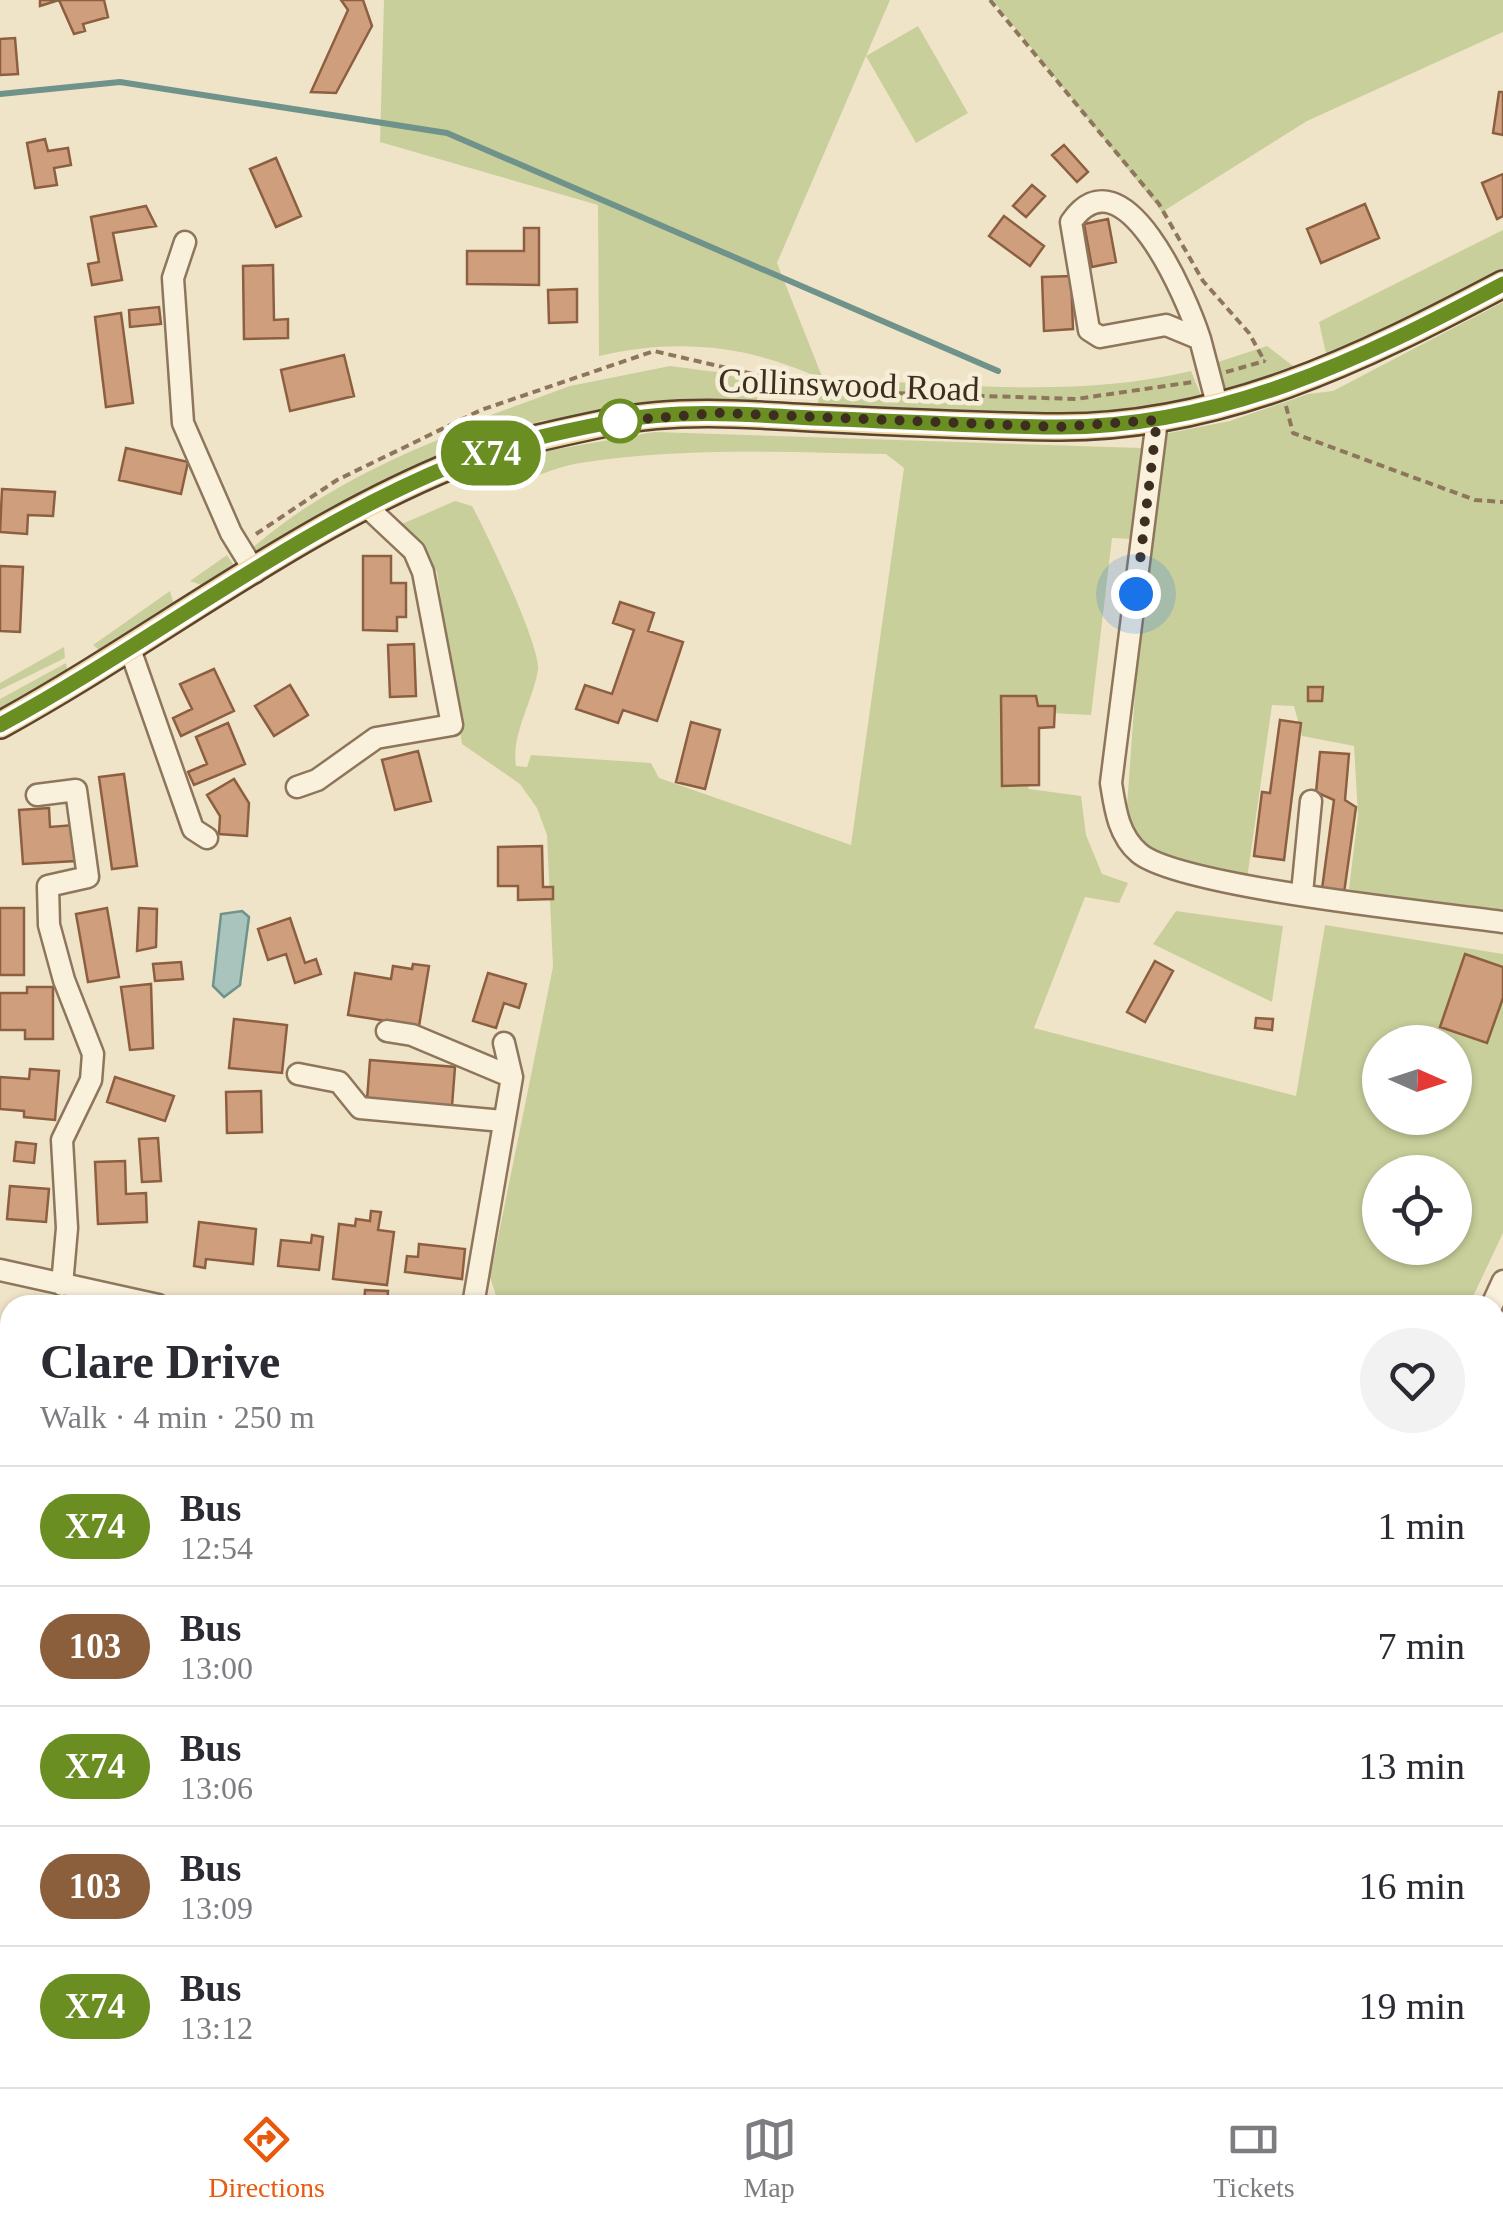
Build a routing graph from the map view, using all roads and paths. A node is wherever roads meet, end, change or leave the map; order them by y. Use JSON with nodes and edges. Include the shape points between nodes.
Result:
{"nodes":[{"id":1,"x":990,"y":0,"type":"edge"},
{"id":2,"x":185,"y":242,"type":"dead end"},
{"id":3,"x":1503,"y":284,"type":"edge"},
{"id":4,"x":1200,"y":339,"type":"junction"},
{"id":5,"x":1282,"y":390,"type":"junction"},
{"id":6,"x":1218,"y":408,"type":"junction"},
{"id":7,"x":1157,"y":420,"type":"junction"},
{"id":8,"x":1503,"y":502,"type":"edge"},
{"id":9,"x":365,"y":506,"type":"junction"},
{"id":10,"x":255,"y":572,"type":"junction"},
{"id":11,"x":130,"y":649,"type":"junction"},
{"id":12,"x":0,"y":724,"type":"edge"},
{"id":13,"x":297,"y":787,"type":"dead end"},
{"id":14,"x":36,"y":794,"type":"dead end"},
{"id":15,"x":1311,"y":801,"type":"dead end"},
{"id":16,"x":207,"y":838,"type":"dead end"},
{"id":17,"x":1302,"y":893,"type":"junction"},
{"id":18,"x":1503,"y":922,"type":"edge"},
{"id":19,"x":387,"y":1031,"type":"dead end"},
{"id":20,"x":504,"y":1043,"type":"dead end"},
{"id":21,"x":298,"y":1074,"type":"dead end"},
{"id":22,"x":512,"y":1077,"type":"junction"},
{"id":23,"x":503,"y":1122,"type":"junction"},
{"id":24,"x":0,"y":1270,"type":"edge"},
{"id":25,"x":62,"y":1285,"type":"junction"},
{"id":26,"x":110,"y":1295,"type":"edge"},
{"id":27,"x":475,"y":1295,"type":"edge"}],
"edges":[{"from":1,"to":5,"type":"path","via":[[1159,204]]},
{"from":2,"to":10,"type":"street","via":[[173,278],[183,424]]},
{"from":3,"to":5,"type":"main road","name":"Collinswood Road"},
{"from":4,"to":4,"type":"street","via":[[1166,325],[1100,337],[1090,330],[1070,222],[1082,205],[1102,200],[1135,214]]},
{"from":4,"to":6,"type":"street"},
{"from":5,"to":6,"type":"main road","name":"Collinswood Road"},
{"from":5,"to":8,"type":"path","via":[[1292,434],[1474,500]]},
{"from":6,"to":7,"type":"main road","name":"Collinswood Road"},
{"from":7,"to":9,"type":"main road","name":"Collinswood Road","via":[[1059,427],[719,413],[616,421],[458,463]]},
{"from":7,"to":17,"type":"street","via":[[1110,783],[1118,824],[1140,854],[1174,869]]},
{"from":9,"to":10,"type":"main road","name":"Collinswood Road"},
{"from":9,"to":13,"type":"street","via":[[414,551],[452,725],[376,738]]},
{"from":10,"to":11,"type":"main road","name":"Collinswood Road"},
{"from":11,"to":12,"type":"main road","name":"Collinswood Road"},
{"from":11,"to":16,"type":"street","via":[[193,830]]},
{"from":14,"to":25,"type":"street","via":[[76,790],[88,877],[48,886],[59,962],[93,1054],[91,1080],[62,1140]]},
{"from":15,"to":17,"type":"street"},
{"from":17,"to":18,"type":"street"},
{"from":19,"to":22,"type":"street"},
{"from":20,"to":22,"type":"street"},
{"from":21,"to":23,"type":"street","via":[[338,1082],[360,1108]]},
{"from":22,"to":23,"type":"street"},
{"from":23,"to":27,"type":"street"},
{"from":24,"to":25,"type":"street"},
{"from":25,"to":26,"type":"street"}]}
